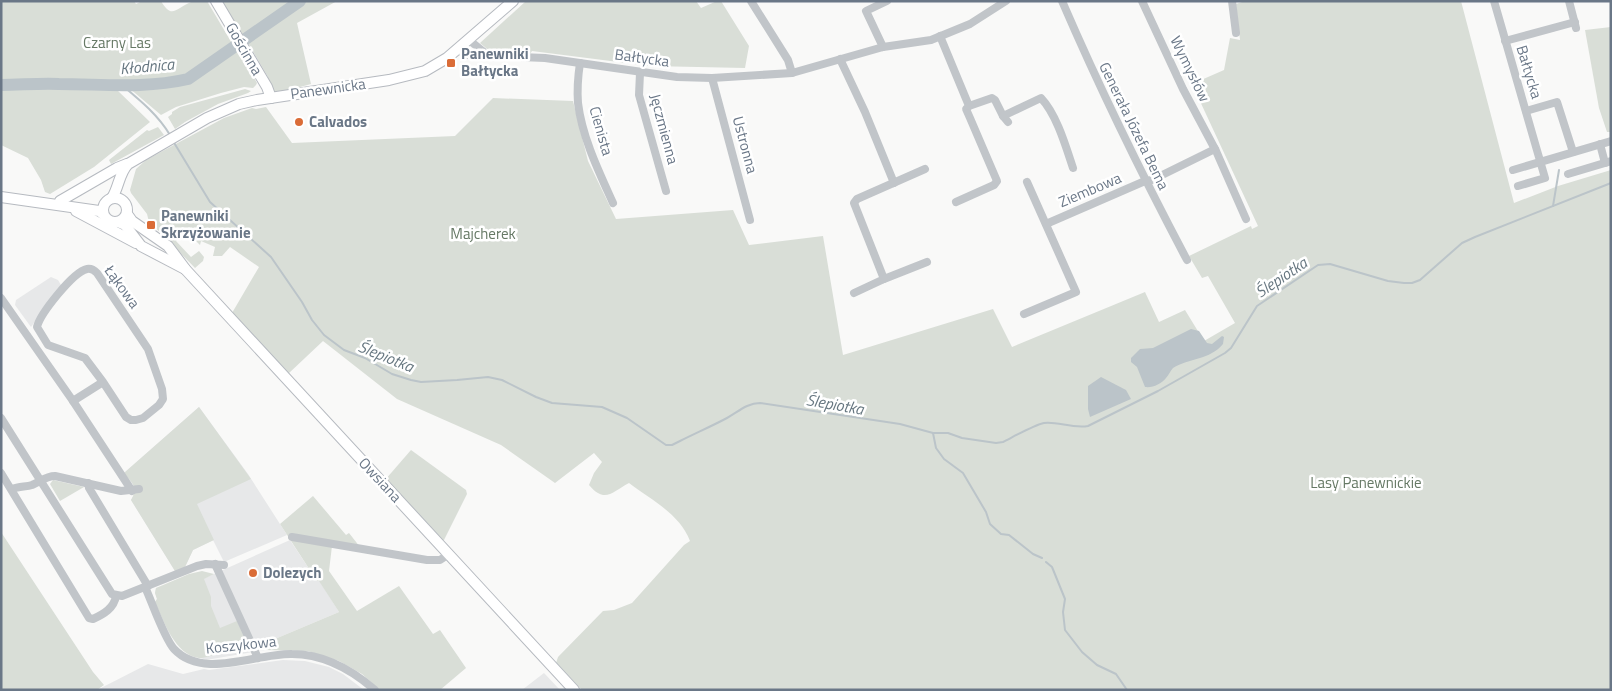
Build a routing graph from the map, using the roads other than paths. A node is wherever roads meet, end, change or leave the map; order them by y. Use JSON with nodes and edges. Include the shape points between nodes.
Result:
{"nodes":[{"id":1,"x":216,"y":1,"type":"edge"},
{"id":2,"x":513,"y":1,"type":"edge"},
{"id":3,"x":751,"y":1,"type":"edge"},
{"id":4,"x":887,"y":1,"type":"edge"},
{"id":5,"x":1006,"y":1,"type":"edge"},
{"id":6,"x":1062,"y":1,"type":"edge"},
{"id":7,"x":1142,"y":1,"type":"edge"},
{"id":8,"x":1232,"y":1,"type":"edge"},
{"id":9,"x":1494,"y":1,"type":"edge"},
{"id":10,"x":1569,"y":1,"type":"edge"},
{"id":11,"x":1236,"y":33,"type":"dead end"},
{"id":12,"x":940,"y":36,"type":"junction"},
{"id":13,"x":469,"y":40,"type":"junction"},
{"id":14,"x":1505,"y":41,"type":"junction"},
{"id":15,"x":883,"y":47,"type":"junction"},
{"id":16,"x":457,"y":50,"type":"junction"},
{"id":17,"x":488,"y":56,"type":"junction"},
{"id":18,"x":840,"y":59,"type":"junction"},
{"id":19,"x":580,"y":64,"type":"junction"},
{"id":20,"x":640,"y":73,"type":"junction"},
{"id":21,"x":792,"y":73,"type":"junction"},
{"id":22,"x":712,"y":78,"type":"junction"},
{"id":23,"x":991,"y":89,"type":"dead end"},
{"id":24,"x":271,"y":98,"type":"junction"},
{"id":25,"x":996,"y":100,"type":"junction"},
{"id":26,"x":969,"y":106,"type":"junction"},
{"id":27,"x":1526,"y":111,"type":"junction"},
{"id":28,"x":1611,"y":141,"type":"edge"},
{"id":29,"x":1600,"y":144,"type":"junction"},
{"id":30,"x":1215,"y":149,"type":"junction"},
{"id":31,"x":1572,"y":152,"type":"junction"},
{"id":32,"x":131,"y":162,"type":"junction"},
{"id":33,"x":1541,"y":162,"type":"junction"},
{"id":34,"x":1608,"y":162,"type":"edge"},
{"id":35,"x":1073,"y":168,"type":"dead end"},
{"id":36,"x":925,"y":169,"type":"dead end"},
{"id":37,"x":1513,"y":170,"type":"dead end"},
{"id":38,"x":1568,"y":174,"type":"dead end"},
{"id":39,"x":1145,"y":181,"type":"junction"},
{"id":40,"x":1027,"y":182,"type":"dead end"},
{"id":41,"x":894,"y":183,"type":"junction"},
{"id":42,"x":1518,"y":186,"type":"dead end"},
{"id":43,"x":666,"y":191,"type":"dead end"},
{"id":44,"x":1,"y":197,"type":"edge"},
{"id":45,"x":109,"y":200,"type":"junction"},
{"id":46,"x":124,"y":201,"type":"junction"},
{"id":47,"x":956,"y":202,"type":"dead end"},
{"id":48,"x":613,"y":203,"type":"dead end"},
{"id":49,"x":64,"y":204,"type":"junction"},
{"id":50,"x":104,"y":214,"type":"junction"},
{"id":51,"x":127,"y":214,"type":"junction"},
{"id":52,"x":1246,"y":219,"type":"dead end"},
{"id":53,"x":750,"y":220,"type":"dead end"},
{"id":54,"x":118,"y":222,"type":"junction"},
{"id":55,"x":1046,"y":224,"type":"junction"},
{"id":56,"x":141,"y":246,"type":"junction"},
{"id":57,"x":170,"y":257,"type":"junction"},
{"id":58,"x":1187,"y":260,"type":"dead end"},
{"id":59,"x":927,"y":262,"type":"dead end"},
{"id":60,"x":884,"y":279,"type":"junction"},
{"id":61,"x":854,"y":292,"type":"dead end"},
{"id":62,"x":1,"y":298,"type":"edge"},
{"id":63,"x":1024,"y":314,"type":"dead end"},
{"id":64,"x":103,"y":382,"type":"junction"},
{"id":65,"x":73,"y":401,"type":"junction"},
{"id":66,"x":1,"y":418,"type":"edge"},
{"id":67,"x":1,"y":473,"type":"edge"},
{"id":68,"x":41,"y":480,"type":"junction"},
{"id":69,"x":88,"y":484,"type":"junction"},
{"id":70,"x":12,"y":490,"type":"junction"},
{"id":71,"x":292,"y":537,"type":"dead end"},
{"id":72,"x":449,"y":554,"type":"junction"},
{"id":73,"x":215,"y":564,"type":"junction"},
{"id":74,"x":224,"y":565,"type":"dead end"},
{"id":75,"x":147,"y":586,"type":"junction"},
{"id":76,"x":116,"y":596,"type":"junction"},
{"id":77,"x":258,"y":658,"type":"junction"},
{"id":78,"x":374,"y":690,"type":"edge"},
{"id":79,"x":574,"y":690,"type":"edge"}],
"edges":[{"from":1,"to":24,"type":"street","name":"Gościnna"},
{"from":2,"to":13,"type":"street","name":"Panewnicka"},
{"from":3,"to":21,"type":"street","via":[[788,60]]},
{"from":4,"to":15,"type":"street","via":[[866,11]]},
{"from":5,"to":12,"type":"street","name":"Bałtycka","via":[[970,24]]},
{"from":6,"to":39,"type":"street","name":"Generała Józefa Bema"},
{"from":7,"to":30,"type":"street","name":"Wymysłów"},
{"from":8,"to":11,"type":"street"},
{"from":9,"to":14,"type":"street","name":"Bałtycka"},
{"from":10,"to":14,"type":"street","name":"Bałtycka","via":[[1575,25]]},
{"from":12,"to":15,"type":"street","name":"Bałtycka"},
{"from":12,"to":26,"type":"street"},
{"from":13,"to":16,"type":"street","name":"Panewnicka"},
{"from":13,"to":17,"type":"street"},
{"from":14,"to":27,"type":"street","name":"Bałtycka"},
{"from":15,"to":18,"type":"street","name":"Bałtycka"},
{"from":16,"to":17,"type":"street","name":"Bałtycka","via":[[464,55]]},
{"from":16,"to":24,"type":"street","name":"Panewnicka","via":[[436,66],[406,77]]},
{"from":17,"to":19,"type":"street","name":"Bałtycka","via":[[529,57]]},
{"from":18,"to":21,"type":"street","name":"Bałtycka"},
{"from":18,"to":41,"type":"street"},
{"from":19,"to":20,"type":"street","name":"Bałtycka"},
{"from":19,"to":48,"type":"street","name":"Cienista","via":[[578,102],[581,117],[593,159]]},
{"from":20,"to":22,"type":"street","name":"Bałtycka"},
{"from":20,"to":43,"type":"street","name":"Jęczmienna","via":[[639,95]]},
{"from":21,"to":22,"type":"street","name":"Bałtycka"},
{"from":22,"to":53,"type":"street","name":"Ustronna"},
{"from":23,"to":25,"type":"street"},
{"from":24,"to":32,"type":"street","name":"Panewnicka","via":[[223,110]]},
{"from":25,"to":26,"type":"street","via":[[992,98]]},
{"from":25,"to":35,"type":"street","via":[[1006,119],[1041,98],[1048,105]]},
{"from":26,"to":47,"type":"street","via":[[966,109],[997,181],[994,186]]},
{"from":27,"to":31,"type":"street","name":"Bałtycka","via":[[1557,102]]},
{"from":27,"to":33,"type":"street","name":"Bałtycka"},
{"from":28,"to":29,"type":"street"},
{"from":29,"to":31,"type":"street"},
{"from":29,"to":34,"type":"street"},
{"from":30,"to":39,"type":"street"},
{"from":30,"to":52,"type":"street","name":"Wymysłów"},
{"from":31,"to":33,"type":"street"},
{"from":32,"to":45,"type":"street","via":[[122,172]]},
{"from":32,"to":46,"type":"street","via":[[123,189]]},
{"from":32,"to":49,"type":"street","name":"Panewnicka"},
{"from":33,"to":37,"type":"street"},
{"from":33,"to":42,"type":"street","name":"Bałtycka","via":[[1545,178]]},
{"from":34,"to":38,"type":"street"},
{"from":36,"to":41,"type":"street"},
{"from":39,"to":55,"type":"street","name":"Ziembowa"},
{"from":39,"to":58,"type":"street","name":"Generała Józefa Bema"},
{"from":40,"to":55,"type":"street","name":"Ziembowa"},
{"from":41,"to":60,"type":"street","via":[[854,203]]},
{"from":44,"to":49,"type":"street"},
{"from":45,"to":46,"type":"street","via":[[118,198]]},
{"from":45,"to":49,"type":"street","via":[[97,204]]},
{"from":45,"to":50,"type":"street","via":[[103,206]]},
{"from":46,"to":51,"type":"street"},
{"from":49,"to":50,"type":"street"},
{"from":49,"to":56,"type":"street"},
{"from":50,"to":54,"type":"street","via":[[110,221]]},
{"from":51,"to":54,"type":"street"},
{"from":51,"to":57,"type":"street","name":"Owsiana","via":[[162,242]]},
{"from":54,"to":56,"type":"street","name":"Owsiana","via":[[125,225]]},
{"from":55,"to":63,"type":"street","name":"Ziembowa","via":[[1076,292]]},
{"from":56,"to":57,"type":"street","name":"Owsiana"},
{"from":57,"to":72,"type":"street","name":"Owsiana","via":[[186,270]]},
{"from":59,"to":60,"type":"street"},
{"from":60,"to":61,"type":"street"},
{"from":62,"to":65,"type":"street"},
{"from":64,"to":64,"type":"street","name":"Łąkowa","via":[[131,420],[143,418],[163,399],[148,348],[97,273],[88,269],[67,283],[40,318],[37,328],[48,345],[85,358]]},
{"from":64,"to":65,"type":"street"},
{"from":65,"to":69,"type":"street","via":[[135,490],[121,491]]},
{"from":66,"to":68,"type":"street"},
{"from":67,"to":70,"type":"street"},
{"from":68,"to":69,"type":"street","via":[[56,476]]},
{"from":68,"to":70,"type":"street"},
{"from":68,"to":76,"type":"street"},
{"from":69,"to":75,"type":"street","name":"Koszykowa"},
{"from":70,"to":76,"type":"street","via":[[89,618],[104,614]]},
{"from":71,"to":72,"type":"street","via":[[427,560],[440,560]]},
{"from":72,"to":79,"type":"street","name":"Owsiana"},
{"from":73,"to":74,"type":"street"},
{"from":73,"to":75,"type":"street","via":[[197,566]]},
{"from":73,"to":77,"type":"street"},
{"from":75,"to":76,"type":"street"},
{"from":75,"to":77,"type":"street","name":"Koszykowa","via":[[168,640],[182,655],[213,665]]},
{"from":77,"to":78,"type":"street","name":"Koszykowa","via":[[282,654],[311,656],[348,670]]}]}
